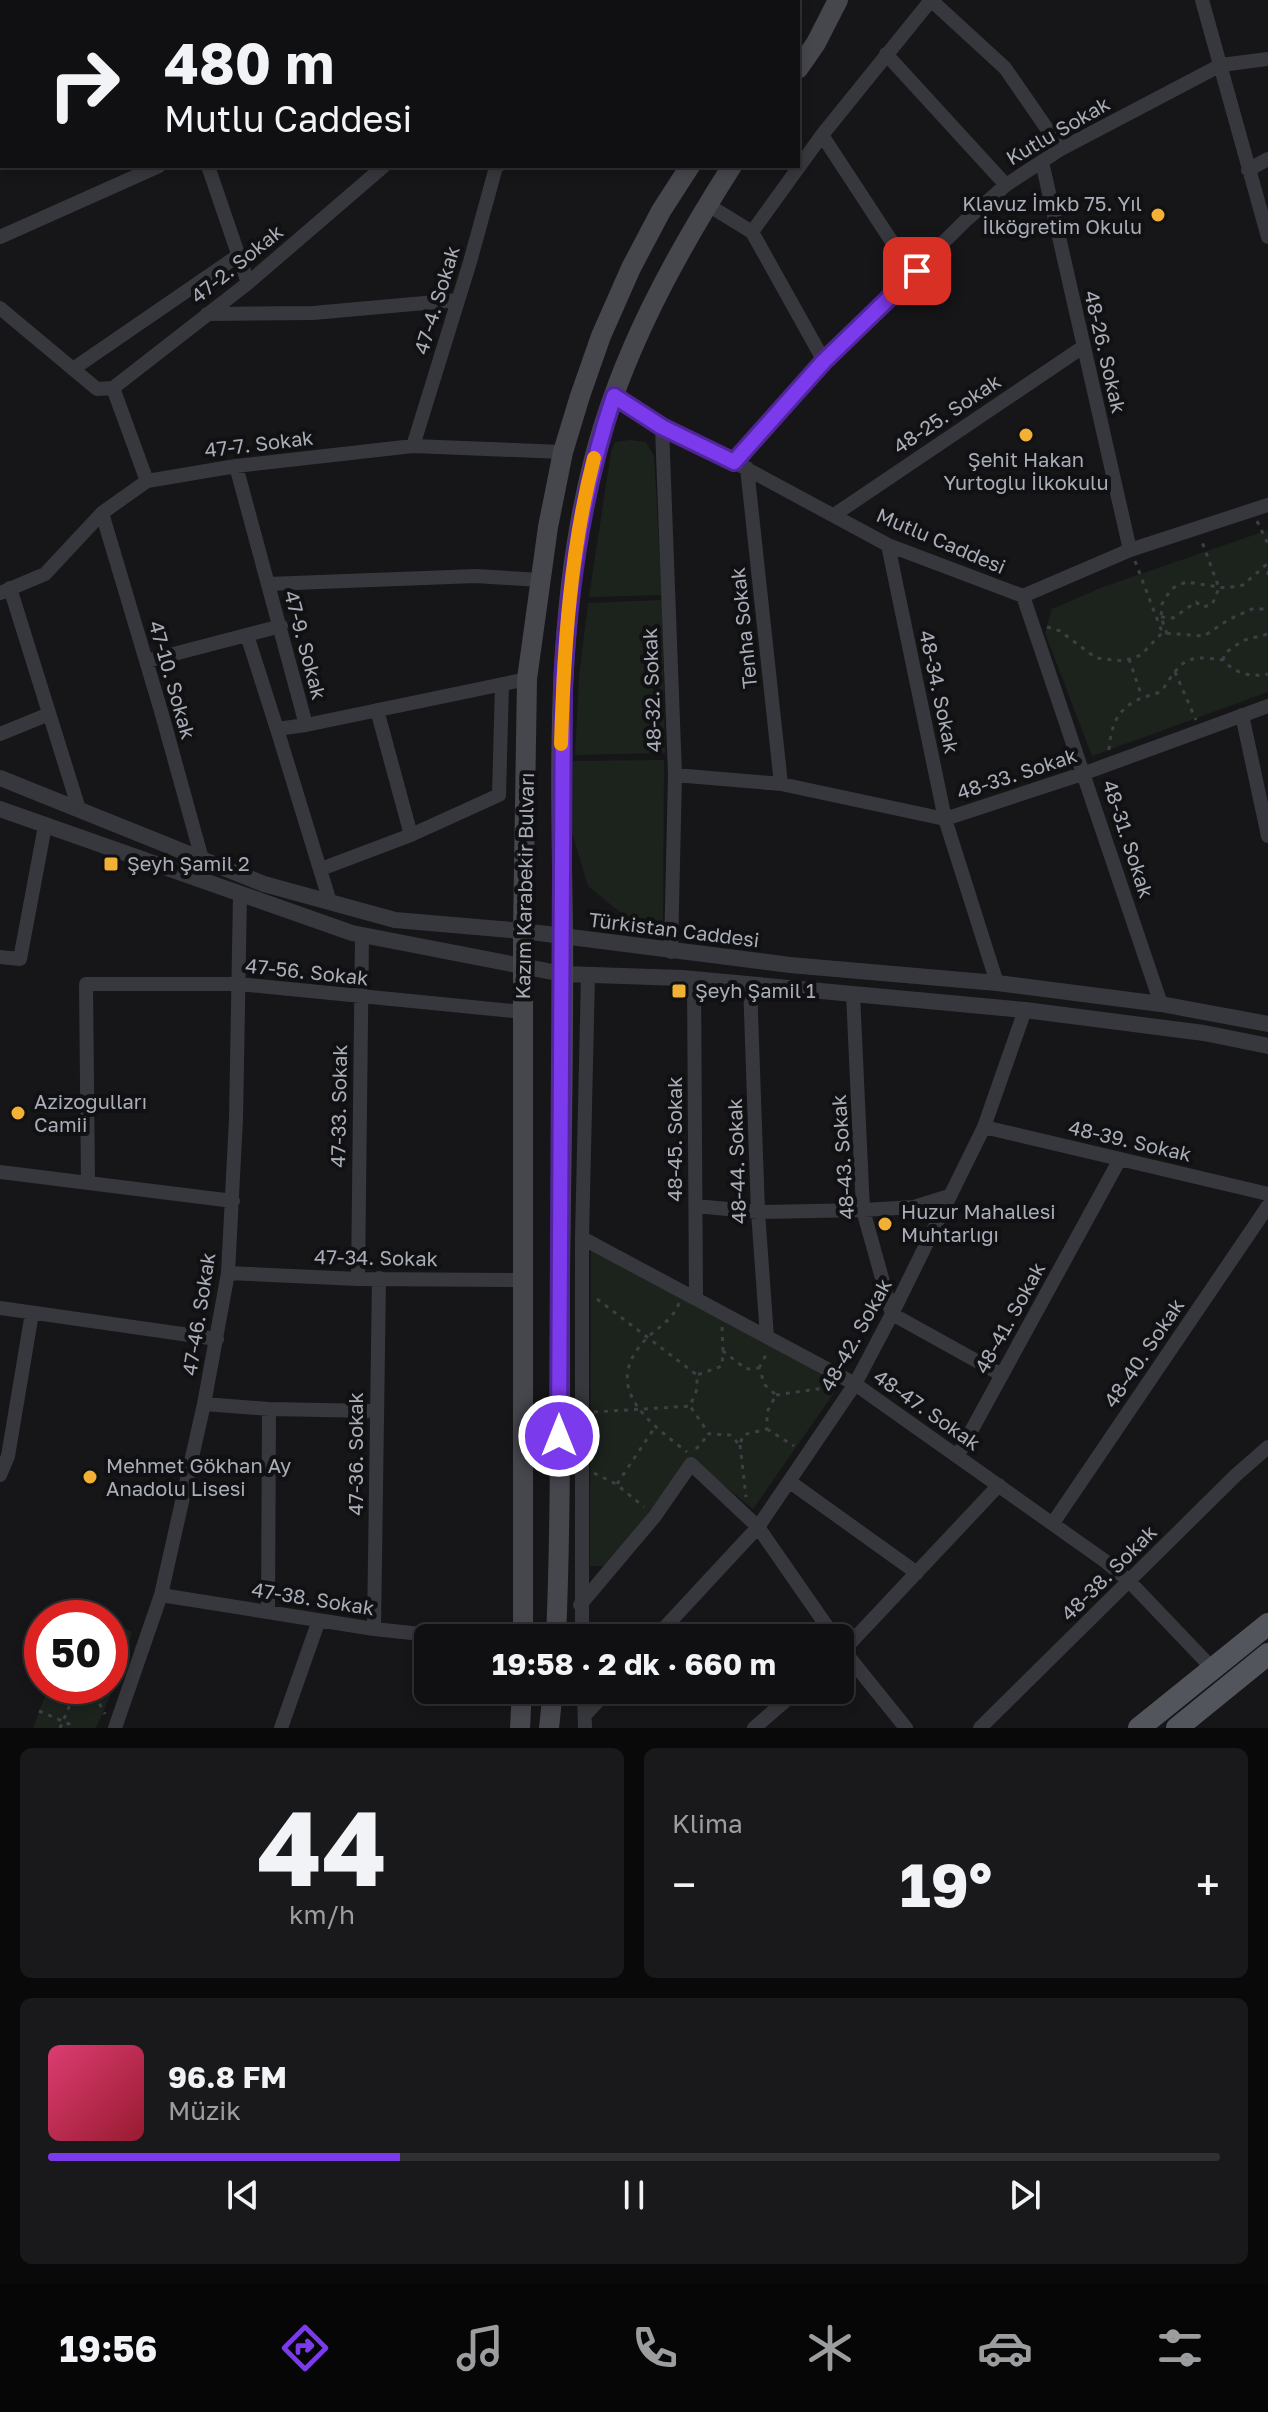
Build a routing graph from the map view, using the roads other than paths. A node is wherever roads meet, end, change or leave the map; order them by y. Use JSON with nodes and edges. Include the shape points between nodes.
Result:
{"nodes":[{"id":1,"x":931,"y":0,"type":"edge"},
{"id":2,"x":1202,"y":0,"type":"edge"},
{"id":3,"x":838,"y":3,"type":"edge"},
{"id":4,"x":886,"y":54,"type":"junction"},
{"id":5,"x":1268,"y":59,"type":"edge"},
{"id":6,"x":1221,"y":65,"type":"junction"},
{"id":7,"x":800,"y":66,"type":"edge"},
{"id":8,"x":822,"y":135,"type":"junction"},
{"id":9,"x":1061,"y":149,"type":"junction"},
{"id":10,"x":1268,"y":159,"type":"edge"},
{"id":11,"x":1042,"y":162,"type":"junction"},
{"id":12,"x":800,"y":165,"type":"edge"},
{"id":13,"x":155,"y":168,"type":"edge"},
{"id":14,"x":209,"y":168,"type":"edge"},
{"id":15,"x":382,"y":168,"type":"edge"},
{"id":16,"x":495,"y":168,"type":"edge"},
{"id":17,"x":731,"y":168,"type":"edge"},
{"id":18,"x":798,"y":168,"type":"edge"},
{"id":19,"x":1248,"y":170,"type":"junction"},
{"id":20,"x":681,"y":171,"type":"edge"},
{"id":21,"x":1006,"y":185,"type":"junction"},
{"id":22,"x":708,"y":205,"type":"junction"},
{"id":23,"x":752,"y":232,"type":"junction"},
{"id":24,"x":0,"y":237,"type":"edge"},
{"id":25,"x":1268,"y":237,"type":"edge"},
{"id":26,"x":239,"y":255,"type":"junction"},
{"id":27,"x":913,"y":274,"type":"junction"},
{"id":28,"x":248,"y":283,"type":"junction"},
{"id":29,"x":458,"y":300,"type":"junction"},
{"id":30,"x":0,"y":308,"type":"edge"},
{"id":31,"x":207,"y":314,"type":"junction"},
{"id":32,"x":1083,"y":347,"type":"junction"},
{"id":33,"x":824,"y":361,"type":"junction"},
{"id":34,"x":73,"y":369,"type":"junction"},
{"id":35,"x":113,"y":388,"type":"junction"},
{"id":36,"x":614,"y":396,"type":"junction"},
{"id":37,"x":662,"y":427,"type":"junction"},
{"id":38,"x":413,"y":446,"type":"junction"},
{"id":39,"x":563,"y":452,"type":"junction"},
{"id":40,"x":740,"y":465,"type":"junction"},
{"id":41,"x":236,"y":466,"type":"junction"},
{"id":42,"x":147,"y":481,"type":"junction"},
{"id":43,"x":1268,"y":505,"type":"edge"},
{"id":44,"x":102,"y":513,"type":"junction"},
{"id":45,"x":834,"y":515,"type":"junction"},
{"id":46,"x":888,"y":545,"type":"junction"},
{"id":47,"x":1130,"y":550,"type":"junction"},
{"id":48,"x":540,"y":580,"type":"junction"},
{"id":49,"x":268,"y":584,"type":"junction"},
{"id":50,"x":5,"y":591,"type":"edge"},
{"id":51,"x":1023,"y":596,"type":"junction"},
{"id":52,"x":281,"y":626,"type":"junction"},
{"id":53,"x":247,"y":635,"type":"junction"},
{"id":54,"x":147,"y":661,"type":"junction"},
{"id":55,"x":527,"y":679,"type":"junction"},
{"id":56,"x":502,"y":684,"type":"junction"},
{"id":57,"x":1268,"y":706,"type":"edge"},
{"id":58,"x":377,"y":710,"type":"junction"},
{"id":59,"x":49,"y":714,"type":"junction"},
{"id":60,"x":1242,"y":715,"type":"junction"},
{"id":61,"x":306,"y":725,"type":"junction"},
{"id":62,"x":277,"y":729,"type":"junction"},
{"id":63,"x":0,"y":734,"type":"edge"},
{"id":64,"x":1085,"y":773,"type":"junction"},
{"id":65,"x":675,"y":775,"type":"junction"},
{"id":66,"x":0,"y":778,"type":"edge"},
{"id":67,"x":781,"y":784,"type":"junction"},
{"id":68,"x":0,"y":809,"type":"edge"},
{"id":69,"x":79,"y":809,"type":"junction"},
{"id":70,"x":945,"y":819,"type":"junction"},
{"id":71,"x":45,"y":826,"type":"junction"},
{"id":72,"x":411,"y":835,"type":"junction"},
{"id":73,"x":1268,"y":836,"type":"edge"},
{"id":74,"x":202,"y":859,"type":"junction"},
{"id":75,"x":321,"y":869,"type":"junction"},
{"id":76,"x":240,"y":894,"type":"junction"},
{"id":77,"x":330,"y":902,"type":"junction"},
{"id":78,"x":523,"y":931,"type":"junction"},
{"id":79,"x":362,"y":935,"type":"junction"},
{"id":80,"x":563,"y":936,"type":"junction"},
{"id":81,"x":671,"y":952,"type":"junction"},
{"id":82,"x":0,"y":957,"type":"edge"},
{"id":83,"x":523,"y":966,"type":"junction"},
{"id":84,"x":563,"y":974,"type":"junction"},
{"id":85,"x":588,"y":975,"type":"junction"},
{"id":86,"x":694,"y":979,"type":"junction"},
{"id":87,"x":997,"y":983,"type":"junction"},
{"id":88,"x":238,"y":984,"type":"junction"},
{"id":89,"x":750,"y":984,"type":"junction"},
{"id":90,"x":853,"y":994,"type":"junction"},
{"id":91,"x":362,"y":998,"type":"junction"},
{"id":92,"x":1161,"y":1004,"type":"junction"},
{"id":93,"x":1025,"y":1010,"type":"junction"},
{"id":94,"x":523,"y":1012,"type":"junction"},
{"id":95,"x":1268,"y":1024,"type":"edge"},
{"id":96,"x":1268,"y":1046,"type":"edge"},
{"id":97,"x":984,"y":1127,"type":"junction"},
{"id":98,"x":1120,"y":1159,"type":"junction"},
{"id":99,"x":0,"y":1172,"type":"edge"},
{"id":100,"x":88,"y":1183,"type":"junction"},
{"id":101,"x":1268,"y":1194,"type":"edge"},
{"id":102,"x":949,"y":1196,"type":"junction"},
{"id":103,"x":233,"y":1201,"type":"junction"},
{"id":104,"x":696,"y":1206,"type":"junction"},
{"id":105,"x":1268,"y":1206,"type":"edge"},
{"id":106,"x":863,"y":1210,"type":"junction"},
{"id":107,"x":758,"y":1212,"type":"junction"},
{"id":108,"x":582,"y":1238,"type":"junction"},
{"id":109,"x":228,"y":1273,"type":"junction"},
{"id":110,"x":379,"y":1278,"type":"junction"},
{"id":111,"x":358,"y":1279,"type":"junction"},
{"id":112,"x":523,"y":1280,"type":"junction"},
{"id":113,"x":689,"y":1296,"type":"junction"},
{"id":114,"x":0,"y":1308,"type":"edge"},
{"id":115,"x":32,"y":1313,"type":"junction"},
{"id":116,"x":892,"y":1314,"type":"junction"},
{"id":117,"x":767,"y":1337,"type":"junction"},
{"id":118,"x":217,"y":1339,"type":"junction"},
{"id":119,"x":1002,"y":1375,"type":"junction"},
{"id":120,"x":855,"y":1384,"type":"junction"},
{"id":121,"x":204,"y":1404,"type":"junction"},
{"id":122,"x":269,"y":1409,"type":"junction"},
{"id":123,"x":375,"y":1411,"type":"junction"},
{"id":124,"x":1268,"y":1447,"type":"edge"},
{"id":125,"x":4,"y":1455,"type":"edge"},
{"id":126,"x":958,"y":1455,"type":"junction"},
{"id":127,"x":0,"y":1475,"type":"edge"},
{"id":128,"x":790,"y":1482,"type":"junction"},
{"id":129,"x":999,"y":1485,"type":"junction"},
{"id":130,"x":753,"y":1522,"type":"junction"},
{"id":131,"x":1053,"y":1523,"type":"junction"},
{"id":132,"x":917,"y":1573,"type":"junction"},
{"id":133,"x":1129,"y":1581,"type":"junction"},
{"id":134,"x":161,"y":1595,"type":"junction"},
{"id":135,"x":580,"y":1605,"type":"junction"},
{"id":136,"x":268,"y":1612,"type":"junction"},
{"id":137,"x":319,"y":1620,"type":"junction"},
{"id":138,"x":523,"y":1624,"type":"edge"},
{"id":139,"x":556,"y":1624,"type":"edge"},
{"id":140,"x":581,"y":1624,"type":"edge"},
{"id":141,"x":667,"y":1624,"type":"edge"},
{"id":142,"x":825,"y":1624,"type":"edge"},
{"id":143,"x":1268,"y":1624,"type":"edge"},
{"id":144,"x":374,"y":1629,"type":"junction"},
{"id":145,"x":414,"y":1633,"type":"edge"},
{"id":146,"x":854,"y":1637,"type":"edge"},
{"id":147,"x":1268,"y":1654,"type":"edge"},
{"id":148,"x":854,"y":1666,"type":"edge"},
{"id":149,"x":1212,"y":1668,"type":"junction"},
{"id":150,"x":521,"y":1704,"type":"edge"},
{"id":151,"x":552,"y":1704,"type":"edge"},
{"id":152,"x":598,"y":1704,"type":"edge"},
{"id":153,"x":782,"y":1704,"type":"edge"},
{"id":154,"x":585,"y":1722,"type":"edge"},
{"id":155,"x":115,"y":1728,"type":"edge"},
{"id":156,"x":281,"y":1728,"type":"edge"},
{"id":157,"x":520,"y":1728,"type":"edge"},
{"id":158,"x":549,"y":1728,"type":"edge"},
{"id":159,"x":754,"y":1728,"type":"edge"},
{"id":160,"x":906,"y":1728,"type":"edge"},
{"id":161,"x":980,"y":1728,"type":"edge"},
{"id":162,"x":1139,"y":1728,"type":"edge"},
{"id":163,"x":1177,"y":1728,"type":"edge"}],
"edges":[{"from":1,"to":4,"type":"street"},
{"from":1,"to":9,"type":"street","via":[[1005,68]]},
{"from":2,"to":6,"type":"street"},
{"from":3,"to":7,"type":"main road"},
{"from":4,"to":8,"type":"street"},
{"from":4,"to":21,"type":"street"},
{"from":5,"to":6,"type":"street","name":"Kutlu Sokak"},
{"from":6,"to":9,"type":"street","name":"Kutlu Sokak"},
{"from":6,"to":19,"type":"street"},
{"from":8,"to":12,"type":"street"},
{"from":8,"to":27,"type":"street"},
{"from":9,"to":11,"type":"street","name":"Kutlu Sokak"},
{"from":10,"to":19,"type":"street"},
{"from":11,"to":21,"type":"street","name":"Kutlu Sokak"},
{"from":11,"to":32,"type":"street","name":"48-26. Sokak"},
{"from":13,"to":24,"type":"street"},
{"from":14,"to":26,"type":"street"},
{"from":15,"to":28,"type":"street","name":"47-2. Sokak"},
{"from":16,"to":29,"type":"street","name":"47-4. Sokak"},
{"from":17,"to":22,"type":"main road","name":"Kazım Karabekir Bulvarı"},
{"from":18,"to":23,"type":"street"},
{"from":19,"to":25,"type":"street"},
{"from":20,"to":39,"type":"main road","name":"Kazım Karabekir Bulvarı","via":[[601,336]]},
{"from":21,"to":27,"type":"street","name":"Kutlu Sokak"},
{"from":22,"to":23,"type":"street"},
{"from":22,"to":36,"type":"main road","name":"Kazım Karabekir Bulvarı","via":[[657,293]]},
{"from":23,"to":33,"type":"street"},
{"from":26,"to":28,"type":"street"},
{"from":26,"to":34,"type":"street"},
{"from":27,"to":33,"type":"street","name":"Kutlu Sokak"},
{"from":28,"to":31,"type":"street","name":"47-2. Sokak"},
{"from":29,"to":31,"type":"street","via":[[313,313]]},
{"from":29,"to":38,"type":"street","name":"47-4. Sokak"},
{"from":30,"to":34,"type":"street"},
{"from":31,"to":35,"type":"street","name":"47-2. Sokak"},
{"from":32,"to":45,"type":"street","name":"48-25. Sokak"},
{"from":32,"to":47,"type":"street","name":"48-26. Sokak"},
{"from":33,"to":40,"type":"street","name":"Kutlu Sokak"},
{"from":34,"to":35,"type":"street","via":[[97,389]]},
{"from":35,"to":42,"type":"street"},
{"from":36,"to":37,"type":"street","name":"Mutlu Caddesi"},
{"from":36,"to":80,"type":"main road","name":"Kazım Karabekir Bulvarı","via":[[593,461],[565,637]]},
{"from":37,"to":40,"type":"street","name":"Mutlu Caddesi"},
{"from":37,"to":65,"type":"street","name":"48-32. Sokak"},
{"from":38,"to":39,"type":"street","name":"47-7. Sokak"},
{"from":38,"to":41,"type":"street","name":"47-7. Sokak"},
{"from":39,"to":48,"type":"main road","name":"Kazım Karabekir Bulvarı"},
{"from":40,"to":45,"type":"street","name":"Mutlu Caddesi"},
{"from":40,"to":67,"type":"street","name":"Tenha Sokak"},
{"from":41,"to":42,"type":"street","name":"47-7. Sokak"},
{"from":41,"to":49,"type":"street","name":"47-9. Sokak"},
{"from":42,"to":44,"type":"street","name":"47-7. Sokak"},
{"from":43,"to":47,"type":"street","name":"Mutlu Caddesi"},
{"from":44,"to":50,"type":"street","name":"47-7. Sokak","via":[[45,574]]},
{"from":44,"to":54,"type":"street","name":"47-10. Sokak"},
{"from":45,"to":46,"type":"street","name":"Mutlu Caddesi"},
{"from":46,"to":51,"type":"street","name":"Mutlu Caddesi"},
{"from":46,"to":70,"type":"street","name":"48-34. Sokak"},
{"from":47,"to":51,"type":"street","name":"Mutlu Caddesi"},
{"from":48,"to":49,"type":"street","via":[[476,576]]},
{"from":48,"to":55,"type":"main road","name":"Kazım Karabekir Bulvarı"},
{"from":49,"to":52,"type":"street","name":"47-9. Sokak"},
{"from":50,"to":59,"type":"street"},
{"from":51,"to":64,"type":"street","name":"48-31. Sokak"},
{"from":52,"to":53,"type":"street"},
{"from":52,"to":61,"type":"street","name":"47-9. Sokak"},
{"from":53,"to":54,"type":"street"},
{"from":53,"to":62,"type":"street"},
{"from":54,"to":74,"type":"street","name":"47-10. Sokak"},
{"from":55,"to":56,"type":"street"},
{"from":55,"to":78,"type":"main road","name":"Kazım Karabekir Bulvarı"},
{"from":56,"to":58,"type":"street"},
{"from":56,"to":72,"type":"street","via":[[499,795]]},
{"from":57,"to":60,"type":"street","name":"48-33. Sokak"},
{"from":58,"to":61,"type":"street"},
{"from":58,"to":72,"type":"street"},
{"from":59,"to":63,"type":"street"},
{"from":59,"to":69,"type":"street"},
{"from":60,"to":64,"type":"street","name":"48-33. Sokak"},
{"from":60,"to":73,"type":"street"},
{"from":61,"to":62,"type":"street","name":"47-9. Sokak"},
{"from":62,"to":75,"type":"street"},
{"from":64,"to":70,"type":"street","name":"48-33. Sokak"},
{"from":64,"to":92,"type":"street","name":"48-31. Sokak"},
{"from":65,"to":67,"type":"street","name":"48-33. Sokak"},
{"from":65,"to":81,"type":"street","name":"48-32. Sokak"},
{"from":66,"to":69,"type":"street","name":"Türkistan Caddesi"},
{"from":67,"to":70,"type":"street","name":"48-33. Sokak"},
{"from":68,"to":71,"type":"street"},
{"from":69,"to":74,"type":"street","name":"Türkistan Caddesi"},
{"from":70,"to":87,"type":"street","name":"48-34. Sokak"},
{"from":71,"to":76,"type":"street"},
{"from":71,"to":82,"type":"street","via":[[20,959]]},
{"from":72,"to":75,"type":"street"},
{"from":74,"to":77,"type":"street","name":"Türkistan Caddesi"},
{"from":75,"to":77,"type":"street"},
{"from":76,"to":79,"type":"street"},
{"from":76,"to":88,"type":"street","name":"47-46. Sokak"},
{"from":77,"to":78,"type":"street","name":"Türkistan Caddesi","via":[[395,920]]},
{"from":78,"to":80,"type":"street","name":"Türkistan Caddesi"},
{"from":78,"to":83,"type":"main road","name":"Kazım Karabekir Bulvarı"},
{"from":79,"to":83,"type":"street"},
{"from":79,"to":91,"type":"street","name":"47-33. Sokak"},
{"from":80,"to":81,"type":"street","name":"Türkistan Caddesi"},
{"from":80,"to":84,"type":"main road","name":"Kazım Karabekir Bulvarı"},
{"from":81,"to":87,"type":"street","name":"Türkistan Caddesi"},
{"from":83,"to":84,"type":"street"},
{"from":83,"to":94,"type":"main road","name":"Kazım Karabekir Bulvarı"},
{"from":84,"to":85,"type":"street"},
{"from":84,"to":139,"type":"main road","name":"Kazım Karabekir Bulvarı"},
{"from":85,"to":86,"type":"street"},
{"from":85,"to":108,"type":"street"},
{"from":86,"to":89,"type":"street"},
{"from":86,"to":104,"type":"street","name":"48-45. Sokak"},
{"from":87,"to":92,"type":"street","name":"Türkistan Caddesi"},
{"from":88,"to":91,"type":"street","name":"47-56. Sokak"},
{"from":88,"to":100,"type":"street","name":"47-56. Sokak","via":[[86,984]]},
{"from":88,"to":103,"type":"street","name":"47-46. Sokak"},
{"from":89,"to":90,"type":"street"},
{"from":89,"to":107,"type":"street","name":"48-44. Sokak"},
{"from":90,"to":93,"type":"street"},
{"from":90,"to":106,"type":"street","name":"48-43. Sokak"},
{"from":91,"to":94,"type":"street","name":"47-56. Sokak"},
{"from":91,"to":111,"type":"street","name":"47-33. Sokak"},
{"from":92,"to":95,"type":"street","name":"Türkistan Caddesi"},
{"from":93,"to":96,"type":"street"},
{"from":93,"to":97,"type":"street","name":"48-42. Sokak"},
{"from":94,"to":112,"type":"main road","name":"Kazım Karabekir Bulvarı"},
{"from":97,"to":98,"type":"street","name":"48-39. Sokak"},
{"from":97,"to":102,"type":"street","name":"48-42. Sokak"},
{"from":98,"to":101,"type":"street","name":"48-39. Sokak"},
{"from":98,"to":119,"type":"street","name":"48-41. Sokak"},
{"from":99,"to":100,"type":"street"},
{"from":100,"to":103,"type":"street"},
{"from":102,"to":106,"type":"street","via":[[914,1207]]},
{"from":102,"to":116,"type":"street","name":"48-42. Sokak"},
{"from":103,"to":109,"type":"street","name":"47-46. Sokak"},
{"from":104,"to":107,"type":"street"},
{"from":104,"to":113,"type":"street","name":"48-45. Sokak"},
{"from":105,"to":131,"type":"street","name":"48-40. Sokak"},
{"from":106,"to":107,"type":"street"},
{"from":106,"to":116,"type":"street","name":"48-43. Sokak"},
{"from":107,"to":117,"type":"street","name":"48-44. Sokak"},
{"from":108,"to":113,"type":"street","name":"48-47. Sokak"},
{"from":108,"to":135,"type":"street"},
{"from":109,"to":111,"type":"street","name":"47-34. Sokak"},
{"from":109,"to":118,"type":"street","name":"47-46. Sokak"},
{"from":110,"to":111,"type":"street","name":"47-34. Sokak"},
{"from":110,"to":112,"type":"street","name":"47-34. Sokak"},
{"from":110,"to":123,"type":"street","name":"47-36. Sokak"},
{"from":112,"to":138,"type":"main road","name":"Kazım Karabekir Bulvarı"},
{"from":113,"to":117,"type":"street","name":"48-47. Sokak"},
{"from":114,"to":115,"type":"street"},
{"from":115,"to":118,"type":"street"},
{"from":115,"to":125,"type":"street"},
{"from":116,"to":119,"type":"street"},
{"from":116,"to":120,"type":"street","name":"48-42. Sokak"},
{"from":117,"to":120,"type":"street","name":"48-47. Sokak"},
{"from":118,"to":121,"type":"street","name":"47-46. Sokak"},
{"from":119,"to":126,"type":"street","name":"48-41. Sokak"},
{"from":120,"to":126,"type":"street","name":"48-47. Sokak"},
{"from":120,"to":128,"type":"street","name":"48-42. Sokak"},
{"from":121,"to":122,"type":"street"},
{"from":121,"to":134,"type":"street","name":"47-46. Sokak"},
{"from":122,"to":123,"type":"street"},
{"from":122,"to":136,"type":"street"},
{"from":123,"to":144,"type":"street","name":"47-36. Sokak"},
{"from":124,"to":133,"type":"street","name":"48-38. Sokak"},
{"from":125,"to":127,"type":"street"},
{"from":126,"to":129,"type":"street","name":"48-47. Sokak"},
{"from":128,"to":130,"type":"street","name":"48-42. Sokak"},
{"from":128,"to":132,"type":"street"},
{"from":129,"to":131,"type":"street","name":"48-47. Sokak"},
{"from":129,"to":132,"type":"street"},
{"from":130,"to":135,"type":"street","via":[[691,1464]]},
{"from":130,"to":141,"type":"street","name":"48-42. Sokak"},
{"from":130,"to":142,"type":"street"},
{"from":131,"to":133,"type":"street","name":"48-47. Sokak"},
{"from":132,"to":146,"type":"street"},
{"from":133,"to":149,"type":"street","name":"48-47. Sokak"},
{"from":133,"to":161,"type":"street","name":"48-38. Sokak"},
{"from":134,"to":136,"type":"street","name":"47-38. Sokak"},
{"from":134,"to":155,"type":"street","name":"47-46. Sokak"},
{"from":135,"to":140,"type":"street"},
{"from":136,"to":137,"type":"street","name":"47-38. Sokak"},
{"from":137,"to":144,"type":"street","name":"47-38. Sokak"},
{"from":137,"to":156,"type":"street"},
{"from":143,"to":149,"type":"main road"},
{"from":144,"to":145,"type":"street","name":"47-38. Sokak"},
{"from":147,"to":163,"type":"main road"},
{"from":148,"to":160,"type":"street"},
{"from":149,"to":162,"type":"main road"},
{"from":150,"to":157,"type":"main road"},
{"from":151,"to":158,"type":"main road"},
{"from":152,"to":154,"type":"street"},
{"from":153,"to":159,"type":"street"}]}
